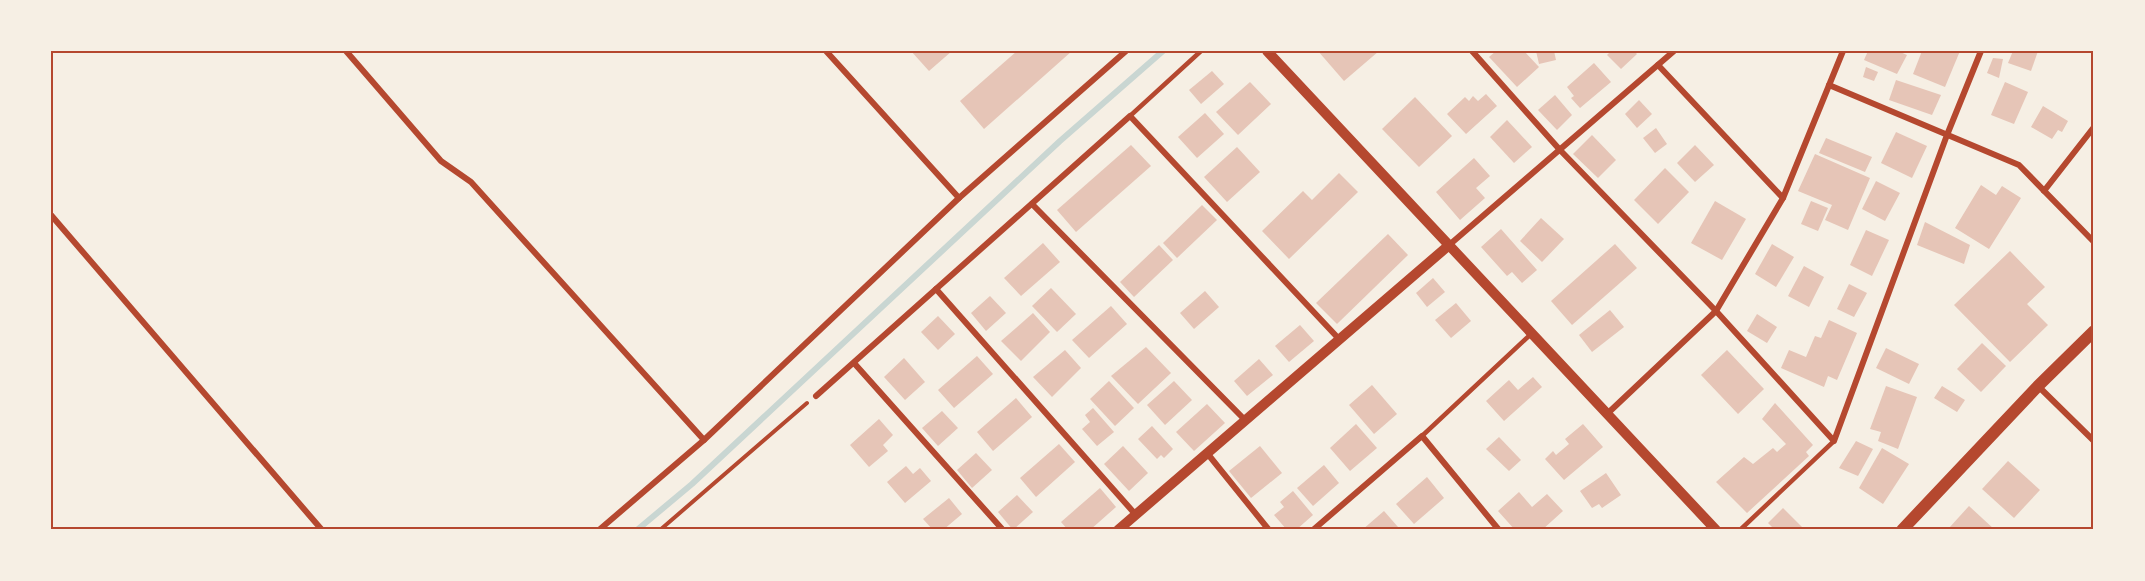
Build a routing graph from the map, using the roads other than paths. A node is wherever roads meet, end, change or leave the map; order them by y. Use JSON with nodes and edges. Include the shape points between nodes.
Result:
{"nodes":[{"id":1,"x":346,"y":51,"type":"edge"},
{"id":2,"x":826,"y":51,"type":"edge"},
{"id":3,"x":1126,"y":51,"type":"edge"},
{"id":4,"x":1201,"y":51,"type":"edge"},
{"id":5,"x":1267,"y":51,"type":"edge"},
{"id":6,"x":1472,"y":51,"type":"edge"},
{"id":7,"x":1674,"y":51,"type":"edge"},
{"id":8,"x":1843,"y":51,"type":"edge"},
{"id":9,"x":1981,"y":51,"type":"edge"},
{"id":10,"x":1658,"y":65,"type":"junction"},
{"id":11,"x":1829,"y":85,"type":"junction"},
{"id":12,"x":1130,"y":116,"type":"junction"},
{"id":13,"x":2094,"y":127,"type":"edge"},
{"id":14,"x":1947,"y":135,"type":"junction"},
{"id":15,"x":1560,"y":150,"type":"junction"},
{"id":16,"x":2044,"y":190,"type":"junction"},
{"id":17,"x":959,"y":198,"type":"junction"},
{"id":18,"x":1783,"y":198,"type":"junction"},
{"id":19,"x":1032,"y":204,"type":"junction"},
{"id":20,"x":51,"y":215,"type":"edge"},
{"id":21,"x":2094,"y":242,"type":"edge"},
{"id":22,"x":1448,"y":246,"type":"junction"},
{"id":23,"x":936,"y":289,"type":"junction"},
{"id":24,"x":1716,"y":311,"type":"junction"},
{"id":25,"x":2094,"y":331,"type":"edge"},
{"id":26,"x":1531,"y":334,"type":"junction"},
{"id":27,"x":1339,"y":339,"type":"junction"},
{"id":28,"x":854,"y":363,"type":"junction"},
{"id":29,"x":2038,"y":386,"type":"junction"},
{"id":30,"x":816,"y":396,"type":"road end"},
{"id":31,"x":1606,"y":414,"type":"junction"},
{"id":32,"x":1245,"y":420,"type":"junction"},
{"id":33,"x":1422,"y":436,"type":"junction"},
{"id":34,"x":704,"y":440,"type":"junction"},
{"id":35,"x":1834,"y":441,"type":"junction"},
{"id":36,"x":2094,"y":441,"type":"edge"},
{"id":37,"x":1207,"y":453,"type":"junction"},
{"id":38,"x":1136,"y":515,"type":"junction"},
{"id":39,"x":322,"y":530,"type":"edge"},
{"id":40,"x":599,"y":530,"type":"edge"},
{"id":41,"x":1003,"y":530,"type":"edge"},
{"id":42,"x":1118,"y":530,"type":"edge"},
{"id":43,"x":1269,"y":530,"type":"edge"},
{"id":44,"x":1313,"y":530,"type":"edge"},
{"id":45,"x":1499,"y":530,"type":"edge"},
{"id":46,"x":1716,"y":530,"type":"edge"},
{"id":47,"x":1740,"y":530,"type":"edge"},
{"id":48,"x":1902,"y":530,"type":"edge"}],
"edges":[{"from":1,"to":34,"type":"street","via":[[441,161],[471,182]]},
{"from":2,"to":17,"type":"street"},
{"from":3,"to":17,"type":"street"},
{"from":4,"to":12,"type":"lane"},
{"from":5,"to":22,"type":"street"},
{"from":6,"to":15,"type":"street"},
{"from":7,"to":10,"type":"street"},
{"from":8,"to":11,"type":"street"},
{"from":9,"to":14,"type":"street"},
{"from":10,"to":15,"type":"street"},
{"from":10,"to":18,"type":"street"},
{"from":11,"to":14,"type":"street"},
{"from":11,"to":18,"type":"street"},
{"from":12,"to":19,"type":"street"},
{"from":12,"to":27,"type":"street"},
{"from":13,"to":16,"type":"street"},
{"from":14,"to":16,"type":"street","via":[[2019,165]]},
{"from":14,"to":35,"type":"street"},
{"from":15,"to":22,"type":"street"},
{"from":15,"to":24,"type":"street"},
{"from":16,"to":21,"type":"street"},
{"from":17,"to":34,"type":"street"},
{"from":18,"to":24,"type":"street"},
{"from":19,"to":23,"type":"street"},
{"from":19,"to":32,"type":"street"},
{"from":20,"to":39,"type":"street"},
{"from":22,"to":26,"type":"street"},
{"from":22,"to":27,"type":"street"},
{"from":23,"to":28,"type":"street"},
{"from":23,"to":38,"type":"street"},
{"from":24,"to":31,"type":"street"},
{"from":24,"to":35,"type":"street"},
{"from":25,"to":29,"type":"main road"},
{"from":26,"to":31,"type":"street"},
{"from":26,"to":33,"type":"lane"},
{"from":27,"to":32,"type":"street"},
{"from":28,"to":30,"type":"street"},
{"from":28,"to":41,"type":"street"},
{"from":29,"to":36,"type":"street"},
{"from":29,"to":48,"type":"main road"},
{"from":31,"to":46,"type":"street"},
{"from":32,"to":37,"type":"street"},
{"from":33,"to":44,"type":"street"},
{"from":33,"to":45,"type":"street"},
{"from":34,"to":40,"type":"street"},
{"from":35,"to":47,"type":"lane"},
{"from":37,"to":38,"type":"street"},
{"from":37,"to":43,"type":"street"},
{"from":38,"to":42,"type":"street"}]}
